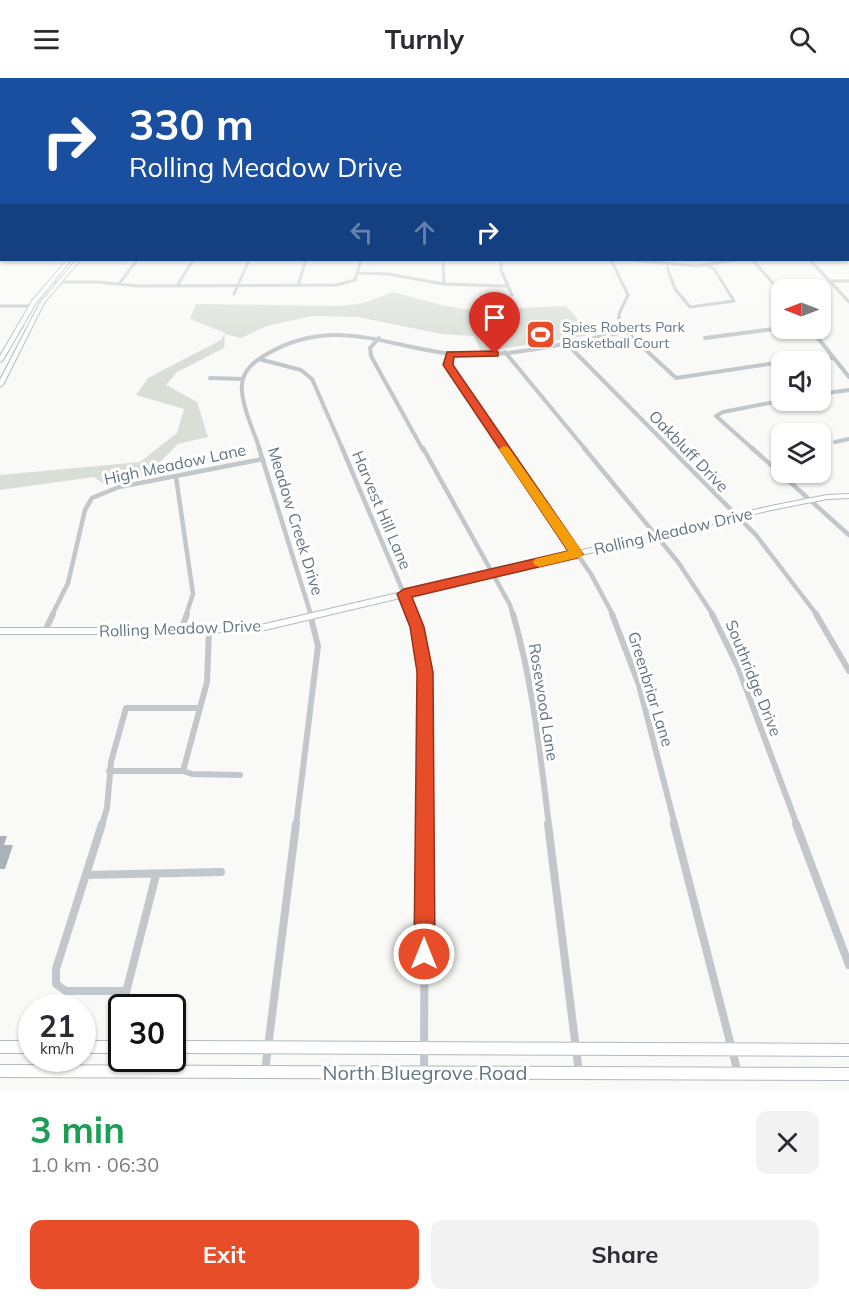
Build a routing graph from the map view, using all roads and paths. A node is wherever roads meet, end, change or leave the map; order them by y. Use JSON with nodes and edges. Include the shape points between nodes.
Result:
{"nodes":[{"id":1,"x":66,"y":263,"type":"edge"},
{"id":2,"x":75,"y":263,"type":"edge"},
{"id":3,"x":135,"y":263,"type":"edge"},
{"id":4,"x":191,"y":263,"type":"edge"},
{"id":5,"x":247,"y":263,"type":"edge"},
{"id":6,"x":305,"y":263,"type":"edge"},
{"id":7,"x":360,"y":263,"type":"edge"},
{"id":8,"x":443,"y":263,"type":"edge"},
{"id":9,"x":501,"y":263,"type":"edge"},
{"id":10,"x":613,"y":263,"type":"edge"},
{"id":11,"x":646,"y":263,"type":"edge"},
{"id":12,"x":717,"y":263,"type":"edge"},
{"id":13,"x":756,"y":263,"type":"edge"},
{"id":14,"x":813,"y":263,"type":"edge"},
{"id":15,"x":707,"y":265,"type":"junction"},
{"id":16,"x":667,"y":267,"type":"junction"},
{"id":17,"x":359,"y":273,"type":"junction"},
{"id":18,"x":828,"y":279,"type":"edge"},
{"id":19,"x":771,"y":281,"type":"edge"},
{"id":20,"x":831,"y":281,"type":"edge"},
{"id":21,"x":849,"y":281,"type":"edge"},
{"id":22,"x":50,"y":282,"type":"junction"},
{"id":23,"x":59,"y":282,"type":"junction"},
{"id":24,"x":831,"y":282,"type":"edge"},
{"id":25,"x":119,"y":284,"type":"junction"},
{"id":26,"x":298,"y":285,"type":"junction"},
{"id":27,"x":328,"y":285,"type":"joint"},
{"id":28,"x":444,"y":285,"type":"junction"},
{"id":29,"x":177,"y":286,"type":"junction"},
{"id":30,"x":237,"y":286,"type":"junction"},
{"id":31,"x":506,"y":286,"type":"junction"},
{"id":32,"x":234,"y":294,"type":"dead end"},
{"id":33,"x":512,"y":295,"type":"dead end"},
{"id":34,"x":734,"y":301,"type":"joint"},
{"id":35,"x":849,"y":302,"type":"edge"},
{"id":36,"x":41,"y":305,"type":"junction"},
{"id":37,"x":0,"y":306,"type":"edge"},
{"id":38,"x":31,"y":306,"type":"junction"},
{"id":39,"x":690,"y":307,"type":"joint"},
{"id":40,"x":771,"y":329,"type":"edge"},
{"id":41,"x":625,"y":332,"type":"junction"},
{"id":42,"x":379,"y":338,"type":"junction"},
{"id":43,"x":705,"y":338,"type":"dead end"},
{"id":44,"x":818,"y":339,"type":"edge"},
{"id":45,"x":566,"y":342,"type":"junction"},
{"id":46,"x":20,"y":346,"type":"junction"},
{"id":47,"x":7,"y":347,"type":"junction"},
{"id":48,"x":505,"y":352,"type":"junction"},
{"id":49,"x":450,"y":354,"type":"junction"},
{"id":50,"x":833,"y":358,"type":"joint"},
{"id":51,"x":259,"y":359,"type":"junction"},
{"id":52,"x":0,"y":360,"type":"edge"},
{"id":53,"x":771,"y":364,"type":"edge"},
{"id":54,"x":849,"y":377,"type":"edge"},
{"id":55,"x":210,"y":378,"type":"dead end"},
{"id":56,"x":242,"y":379,"type":"junction"},
{"id":57,"x":0,"y":385,"type":"edge"},
{"id":58,"x":849,"y":390,"type":"edge"},
{"id":59,"x":831,"y":392,"type":"edge"},
{"id":60,"x":771,"y":403,"type":"edge"},
{"id":61,"x":849,"y":439,"type":"edge"},
{"id":62,"x":835,"y":442,"type":"dead end"},
{"id":63,"x":263,"y":459,"type":"junction"},
{"id":64,"x":176,"y":477,"type":"junction"},
{"id":65,"x":849,"y":496,"type":"edge"},
{"id":66,"x":810,"y":501,"type":"junction"},
{"id":67,"x":736,"y":516,"type":"junction"},
{"id":68,"x":657,"y":535,"type":"junction"},
{"id":69,"x":849,"y":536,"type":"edge"},
{"id":70,"x":577,"y":554,"type":"junction"},
{"id":71,"x":492,"y":573,"type":"junction"},
{"id":72,"x":404,"y":594,"type":"junction"},
{"id":73,"x":310,"y":615,"type":"junction"},
{"id":74,"x":210,"y":630,"type":"junction"},
{"id":75,"x":0,"y":631,"type":"edge"},
{"id":76,"x":45,"y":631,"type":"junction"},
{"id":77,"x":181,"y":631,"type":"junction"},
{"id":78,"x":849,"y":671,"type":"edge"},
{"id":79,"x":200,"y":708,"type":"junction"},
{"id":80,"x":109,"y":771,"type":"junction"},
{"id":81,"x":183,"y":771,"type":"junction"},
{"id":82,"x":240,"y":775,"type":"dead end"},
{"id":83,"x":221,"y":872,"type":"dead end"},
{"id":84,"x":86,"y":875,"type":"junction"},
{"id":85,"x":156,"y":875,"type":"junction"},
{"id":86,"x":849,"y":965,"type":"edge"},
{"id":87,"x":126,"y":991,"type":"junction"},
{"id":88,"x":125,"y":994,"type":"edge"},
{"id":89,"x":0,"y":1047,"type":"edge"},
{"id":90,"x":18,"y":1047,"type":"edge"},
{"id":91,"x":186,"y":1047,"type":"edge"},
{"id":92,"x":268,"y":1048,"type":"junction"},
{"id":93,"x":424,"y":1048,"type":"junction"},
{"id":94,"x":576,"y":1049,"type":"junction"},
{"id":95,"x":732,"y":1049,"type":"junction"},
{"id":96,"x":849,"y":1050,"type":"edge"},
{"id":97,"x":0,"y":1071,"type":"edge"},
{"id":98,"x":265,"y":1071,"type":"junction"},
{"id":99,"x":424,"y":1072,"type":"junction"},
{"id":100,"x":579,"y":1072,"type":"junction"},
{"id":101,"x":738,"y":1073,"type":"junction"},
{"id":102,"x":849,"y":1074,"type":"edge"}],
"edges":[{"from":1,"to":22,"type":"main road"},
{"from":2,"to":23,"type":"main road"},
{"from":3,"to":25,"type":"street"},
{"from":4,"to":29,"type":"street"},
{"from":5,"to":30,"type":"street"},
{"from":6,"to":26,"type":"street"},
{"from":7,"to":17,"type":"street"},
{"from":8,"to":28,"type":"street"},
{"from":9,"to":31,"type":"street"},
{"from":10,"to":41,"type":"street","via":[[628,295],[619,314]]},
{"from":11,"to":16,"type":"street"},
{"from":12,"to":15,"type":"street"},
{"from":13,"to":19,"type":"street"},
{"from":14,"to":18,"type":"street"},
{"from":15,"to":16,"type":"street"},
{"from":15,"to":34,"type":"street","via":[[714,269]]},
{"from":16,"to":39,"type":"street","via":[[685,305]]},
{"from":17,"to":27,"type":"street","via":[[350,282]]},
{"from":17,"to":28,"type":"street"},
{"from":20,"to":21,"type":"street"},
{"from":22,"to":23,"type":"street"},
{"from":22,"to":38,"type":"main road"},
{"from":23,"to":25,"type":"street"},
{"from":23,"to":36,"type":"main road"},
{"from":24,"to":35,"type":"street"},
{"from":25,"to":29,"type":"street"},
{"from":26,"to":27,"type":"street"},
{"from":26,"to":30,"type":"street"},
{"from":28,"to":31,"type":"street"},
{"from":29,"to":30,"type":"street"},
{"from":30,"to":32,"type":"street"},
{"from":31,"to":33,"type":"street"},
{"from":34,"to":39,"type":"street"},
{"from":36,"to":38,"type":"main road"},
{"from":36,"to":46,"type":"main road"},
{"from":37,"to":38,"type":"street"},
{"from":38,"to":47,"type":"main road"},
{"from":40,"to":43,"type":"street"},
{"from":41,"to":45,"type":"street"},
{"from":41,"to":53,"type":"street","via":[[676,378]]},
{"from":42,"to":49,"type":"street"},
{"from":42,"to":51,"type":"street","via":[[316,336],[280,345]]},
{"from":42,"to":71,"type":"street","name":"Rosewood Lane","via":[[370,348],[371,356]]},
{"from":44,"to":50,"type":"street"},
{"from":45,"to":48,"type":"street"},
{"from":45,"to":67,"type":"street","name":"Oakbluff Drive"},
{"from":46,"to":47,"type":"main road"},
{"from":46,"to":57,"type":"main road"},
{"from":47,"to":52,"type":"main road"},
{"from":48,"to":49,"type":"street"},
{"from":48,"to":68,"type":"street","name":"Southridge Drive"},
{"from":49,"to":70,"type":"street","name":"Greenbriar Lane","via":[[450,370]]},
{"from":50,"to":54,"type":"street"},
{"from":51,"to":56,"type":"street"},
{"from":51,"to":72,"type":"street","name":"Harvest Hill Lane","via":[[301,370],[312,379]]},
{"from":55,"to":56,"type":"street"},
{"from":56,"to":63,"type":"street","name":"Meadow Creek Drive","via":[[243,396]]},
{"from":58,"to":59,"type":"street"},
{"from":60,"to":66,"type":"street","via":[[716,416]]},
{"from":61,"to":62,"type":"street"},
{"from":63,"to":64,"type":"street","name":"High Meadow Lane"},
{"from":63,"to":73,"type":"street","name":"Meadow Creek Drive"},
{"from":64,"to":76,"type":"street","name":"High Meadow Lane","via":[[105,491],[87,503],[68,583]]},
{"from":64,"to":77,"type":"street","via":[[193,594]]},
{"from":65,"to":66,"type":"main road","name":"Rolling Meadow Drive"},
{"from":66,"to":67,"type":"main road","name":"Rolling Meadow Drive"},
{"from":66,"to":69,"type":"street"},
{"from":67,"to":68,"type":"main road","name":"Rolling Meadow Drive"},
{"from":67,"to":78,"type":"street","name":"Oakbluff Drive","via":[[756,535],[812,607]]},
{"from":68,"to":70,"type":"main road","name":"Rolling Meadow Drive"},
{"from":68,"to":86,"type":"street","name":"Southridge Drive","via":[[699,592],[726,639]]},
{"from":70,"to":71,"type":"main road","name":"Rolling Meadow Drive"},
{"from":70,"to":95,"type":"street","name":"Greenbriar Lane","via":[[599,587],[632,664]]},
{"from":71,"to":72,"type":"main road","name":"Rolling Meadow Drive"},
{"from":71,"to":94,"type":"street","name":"Rosewood Lane","via":[[514,617],[530,678]]},
{"from":72,"to":73,"type":"main road","name":"Rolling Meadow Drive"},
{"from":72,"to":93,"type":"street","name":"Harvest Hill Lane","via":[[417,627],[425,672]]},
{"from":73,"to":74,"type":"main road","name":"Rolling Meadow Drive","via":[[265,627]]},
{"from":73,"to":92,"type":"street","name":"Meadow Creek Drive","via":[[318,646],[316,673]]},
{"from":74,"to":77,"type":"main road","name":"Rolling Meadow Drive"},
{"from":74,"to":79,"type":"street","via":[[207,682]]},
{"from":75,"to":76,"type":"main road","name":"Rolling Meadow Drive"},
{"from":76,"to":77,"type":"main road","name":"Rolling Meadow Drive"},
{"from":79,"to":80,"type":"street","via":[[126,708]]},
{"from":79,"to":81,"type":"street"},
{"from":80,"to":81,"type":"street"},
{"from":80,"to":84,"type":"street","via":[[107,808]]},
{"from":81,"to":82,"type":"street"},
{"from":83,"to":85,"type":"street"},
{"from":84,"to":85,"type":"street"},
{"from":84,"to":87,"type":"street","via":[[56,969],[56,984],[66,991]]},
{"from":85,"to":87,"type":"street"},
{"from":87,"to":88,"type":"street"},
{"from":89,"to":90,"type":"main road"},
{"from":91,"to":92,"type":"main road","name":"North Bluegrove Road"},
{"from":92,"to":93,"type":"main road","name":"North Bluegrove Road"},
{"from":92,"to":98,"type":"street","name":"Meadow Creek Drive"},
{"from":93,"to":94,"type":"main road","name":"North Bluegrove Road"},
{"from":93,"to":99,"type":"street","name":"Harvest Hill Lane"},
{"from":94,"to":95,"type":"main road","name":"North Bluegrove Road"},
{"from":94,"to":100,"type":"street","name":"Rosewood Lane"},
{"from":95,"to":96,"type":"main road","name":"North Bluegrove Road"},
{"from":95,"to":101,"type":"street","name":"Greenbriar Lane"},
{"from":97,"to":98,"type":"main road","name":"North Bluegrove Road"},
{"from":98,"to":99,"type":"main road","name":"North Bluegrove Road"},
{"from":99,"to":100,"type":"main road","name":"North Bluegrove Road"},
{"from":100,"to":101,"type":"main road","name":"North Bluegrove Road"},
{"from":101,"to":102,"type":"main road","name":"North Bluegrove Road"}]}
